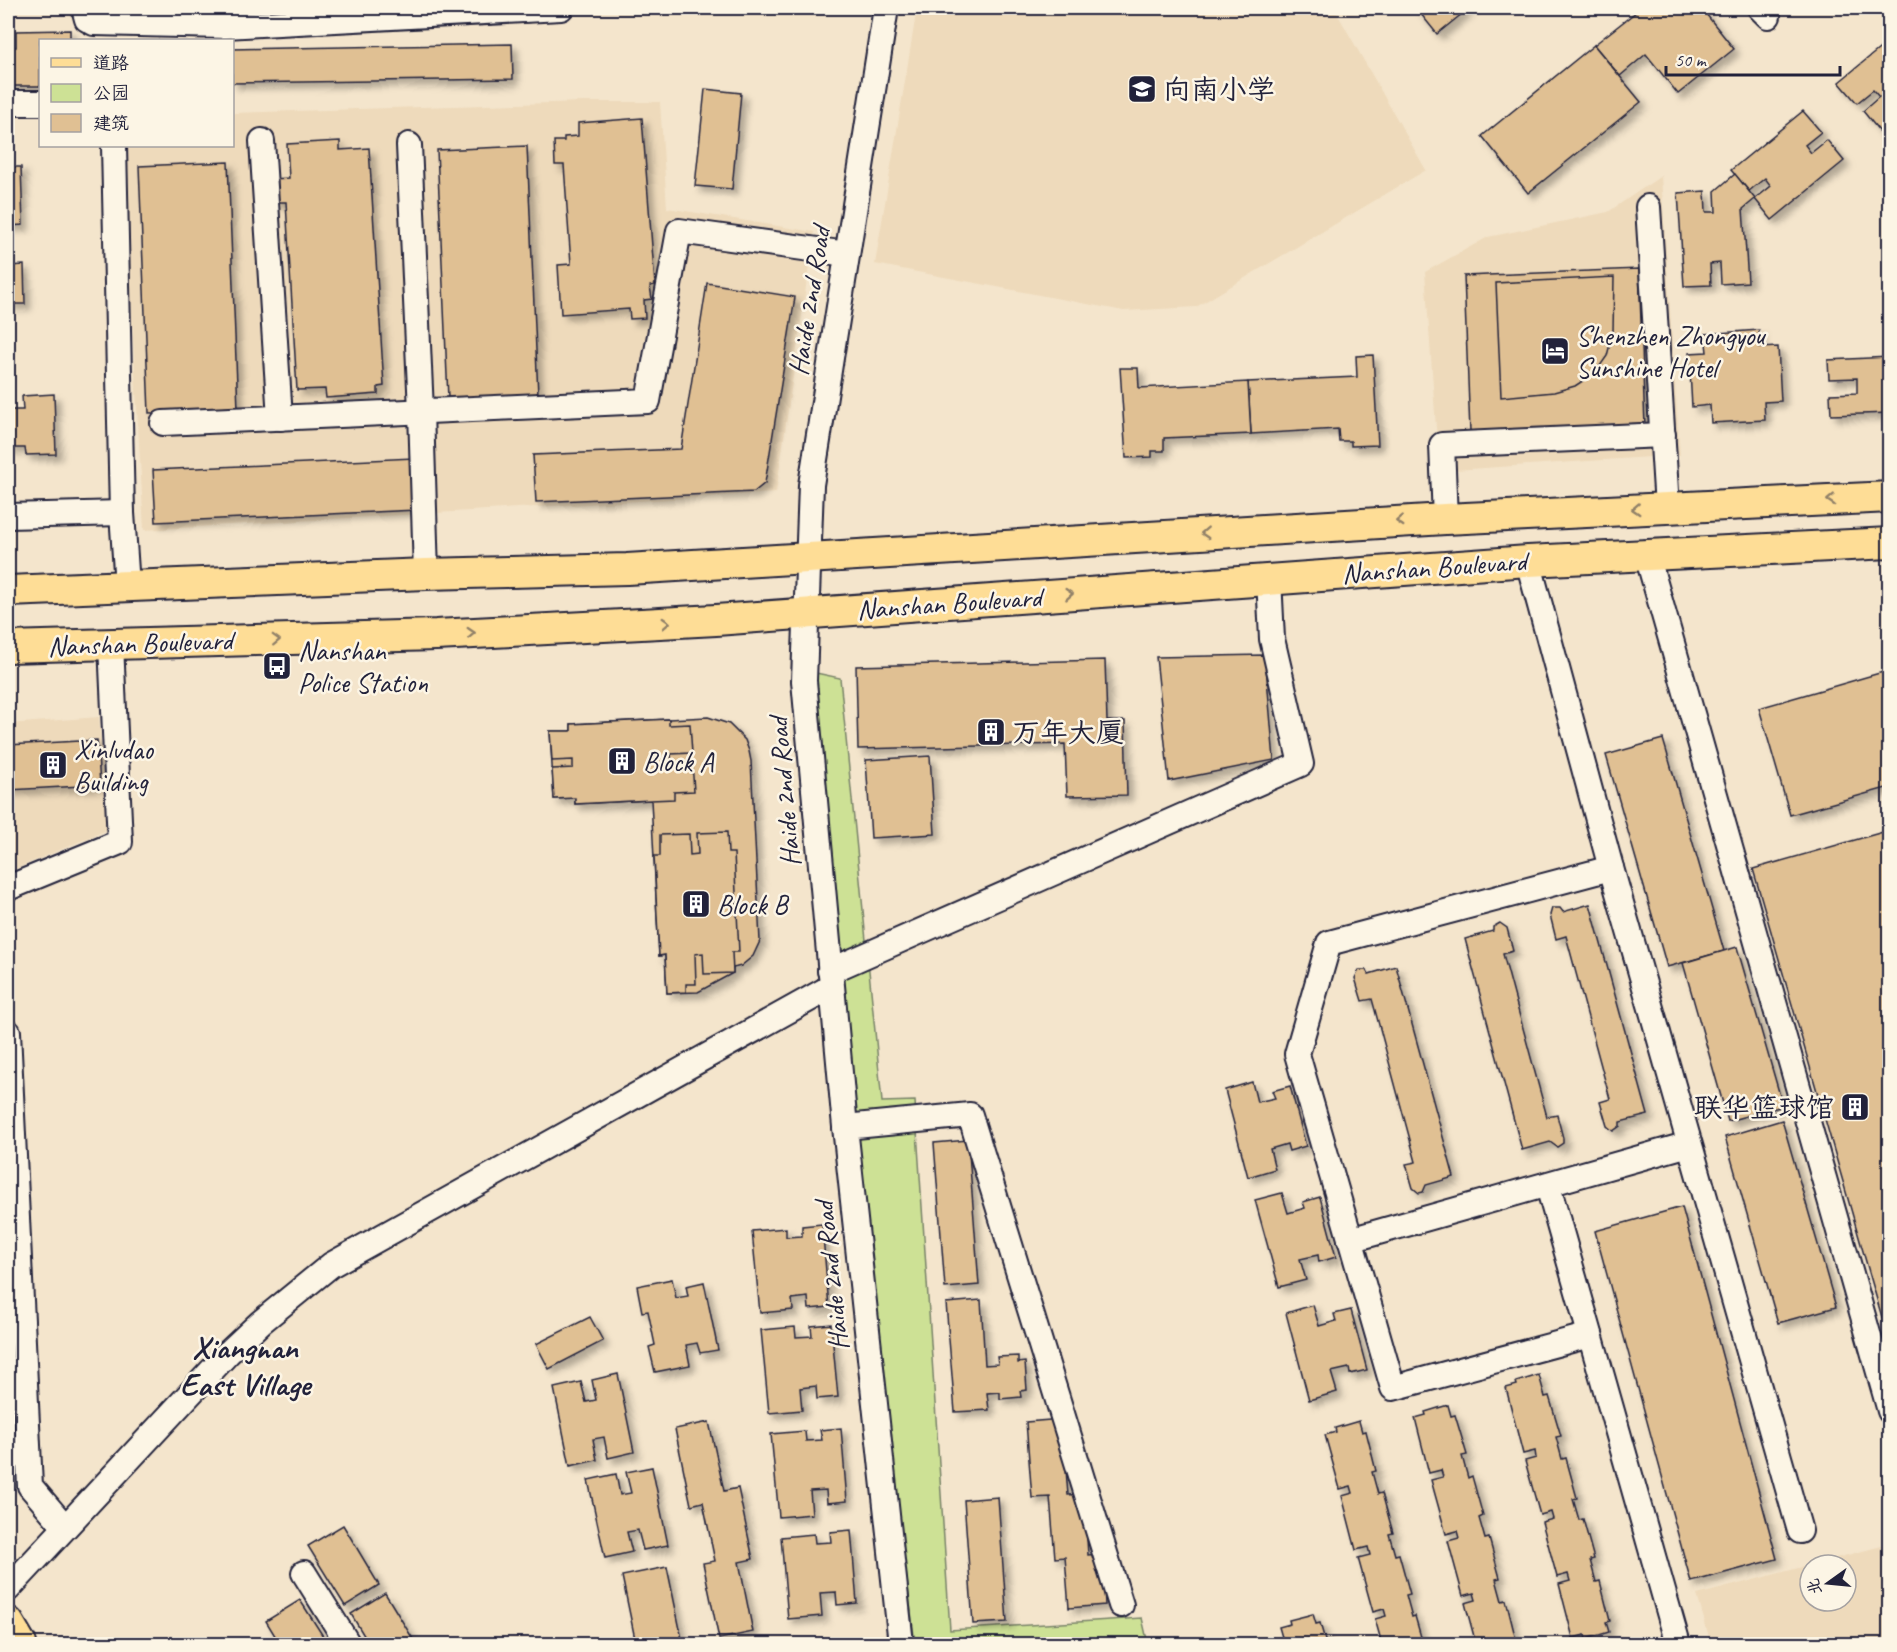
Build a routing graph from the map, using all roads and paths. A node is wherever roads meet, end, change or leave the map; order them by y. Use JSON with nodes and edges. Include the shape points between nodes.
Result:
{"nodes":[{"id":1,"x":84,"y":8,"type":"edge"},
{"id":2,"x":561,"y":8,"type":"edge"},
{"id":3,"x":886,"y":8,"type":"edge"},
{"id":4,"x":8,"y":103,"type":"edge"},
{"id":5,"x":39,"y":103,"type":"edge"},
{"id":6,"x":262,"y":141,"type":"dead end"},
{"id":7,"x":409,"y":145,"type":"dead end"},
{"id":8,"x":114,"y":147,"type":"edge"},
{"id":9,"x":1648,"y":207,"type":"dead end"},
{"id":10,"x":847,"y":254,"type":"junction"},
{"id":11,"x":421,"y":411,"type":"junction"},
{"id":12,"x":280,"y":418,"type":"junction"},
{"id":13,"x":163,"y":423,"type":"dead end"},
{"id":14,"x":1663,"y":435,"type":"junction"},
{"id":15,"x":1890,"y":497,"type":"edge"},
{"id":16,"x":1667,"y":507,"type":"junction"},
{"id":17,"x":123,"y":513,"type":"junction"},
{"id":18,"x":8,"y":516,"type":"edge"},
{"id":19,"x":1445,"y":519,"type":"junction"},
{"id":20,"x":1890,"y":543,"type":"edge"},
{"id":21,"x":1647,"y":555,"type":"junction"},
{"id":22,"x":808,"y":557,"type":"junction"},
{"id":23,"x":1528,"y":561,"type":"junction"},
{"id":24,"x":426,"y":574,"type":"junction"},
{"id":25,"x":1269,"y":579,"type":"junction"},
{"id":26,"x":126,"y":586,"type":"junction"},
{"id":27,"x":8,"y":591,"type":"edge"},
{"id":28,"x":806,"y":614,"type":"junction"},
{"id":29,"x":111,"y":644,"type":"junction"},
{"id":30,"x":8,"y":647,"type":"edge"},
{"id":31,"x":1611,"y":868,"type":"junction"},
{"id":32,"x":8,"y":888,"type":"edge"},
{"id":33,"x":831,"y":979,"type":"junction"},
{"id":34,"x":8,"y":1032,"type":"edge"},
{"id":35,"x":846,"y":1127,"type":"junction"},
{"id":36,"x":1689,"y":1144,"type":"junction"},
{"id":37,"x":1548,"y":1186,"type":"junction"},
{"id":38,"x":1350,"y":1240,"type":"junction"},
{"id":39,"x":1590,"y":1335,"type":"junction"},
{"id":40,"x":1890,"y":1411,"type":"edge"},
{"id":41,"x":65,"y":1527,"type":"junction"},
{"id":42,"x":1800,"y":1531,"type":"dead end"},
{"id":43,"x":304,"y":1573,"type":"dead end"},
{"id":44,"x":8,"y":1589,"type":"edge"},
{"id":45,"x":1121,"y":1605,"type":"dead end"},
{"id":46,"x":8,"y":1622,"type":"edge"},
{"id":47,"x":21,"y":1644,"type":"edge"},
{"id":48,"x":348,"y":1644,"type":"edge"},
{"id":49,"x":901,"y":1644,"type":"edge"},
{"id":50,"x":1678,"y":1644,"type":"edge"}],
"edges":[{"from":1,"to":2,"type":"street","via":[[87,19],[93,23],[225,27]]},
{"from":3,"to":10,"type":"street","name":"Haide 2nd Road"},
{"from":4,"to":5,"type":"street"},
{"from":6,"to":12,"type":"street"},
{"from":7,"to":11,"type":"street"},
{"from":8,"to":17,"type":"street"},
{"from":9,"to":14,"type":"street"},
{"from":10,"to":11,"type":"street","via":[[679,231],[648,401]]},
{"from":10,"to":22,"type":"street","name":"Haide 2nd Road","via":[[811,485]]},
{"from":11,"to":12,"type":"street"},
{"from":11,"to":24,"type":"street"},
{"from":12,"to":13,"type":"street"},
{"from":14,"to":16,"type":"street"},
{"from":14,"to":19,"type":"street","via":[[1442,446]]},
{"from":15,"to":16,"type":"main road","name":"Nanshan Boulevard","one_way":true},
{"from":16,"to":19,"type":"main road","name":"Nanshan Boulevard","one_way":true},
{"from":17,"to":18,"type":"street"},
{"from":17,"to":26,"type":"street"},
{"from":19,"to":22,"type":"main road","name":"Nanshan Boulevard","one_way":true},
{"from":20,"to":21,"type":"main road","name":"Nanshan Boulevard"},
{"from":21,"to":23,"type":"main road","name":"Nanshan Boulevard"},
{"from":21,"to":40,"type":"street"},
{"from":22,"to":24,"type":"main road","name":"Nanshan Boulevard"},
{"from":22,"to":28,"type":"street","name":"Haide 2nd Road"},
{"from":23,"to":25,"type":"main road","name":"Nanshan Boulevard"},
{"from":23,"to":31,"type":"street"},
{"from":24,"to":26,"type":"main road","name":"Nanshan Boulevard"},
{"from":28,"to":25,"type":"main road","name":"Nanshan Boulevard","one_way":true},
{"from":25,"to":33,"type":"street","via":[[1272,639],[1301,764]]},
{"from":26,"to":27,"type":"main road","name":"Nanshan Boulevard"},
{"from":29,"to":28,"type":"main road","name":"Nanshan Boulevard","one_way":true,"via":[[436,635]]},
{"from":28,"to":33,"type":"street","name":"Haide 2nd Road","via":[[804,681]]},
{"from":29,"to":30,"type":"main road","name":"Nanshan Boulevard"},
{"from":29,"to":32,"type":"street","via":[[120,842]]},
{"from":31,"to":36,"type":"street"},
{"from":31,"to":38,"type":"street","via":[[1329,943],[1297,1054]]},
{"from":33,"to":35,"type":"street","name":"Haide 2nd Road"},
{"from":33,"to":41,"type":"street","via":[[331,1265],[228,1353]]},
{"from":34,"to":41,"type":"street","via":[[30,1486]]},
{"from":35,"to":45,"type":"street","via":[[970,1115]]},
{"from":35,"to":49,"type":"street","name":"Haide 2nd Road"},
{"from":36,"to":37,"type":"street"},
{"from":36,"to":42,"type":"street"},
{"from":37,"to":38,"type":"street"},
{"from":37,"to":39,"type":"street"},
{"from":38,"to":39,"type":"street","via":[[1393,1388]]},
{"from":39,"to":50,"type":"street"},
{"from":41,"to":44,"type":"street"},
{"from":43,"to":48,"type":"street"},
{"from":46,"to":47,"type":"main road"}]}
